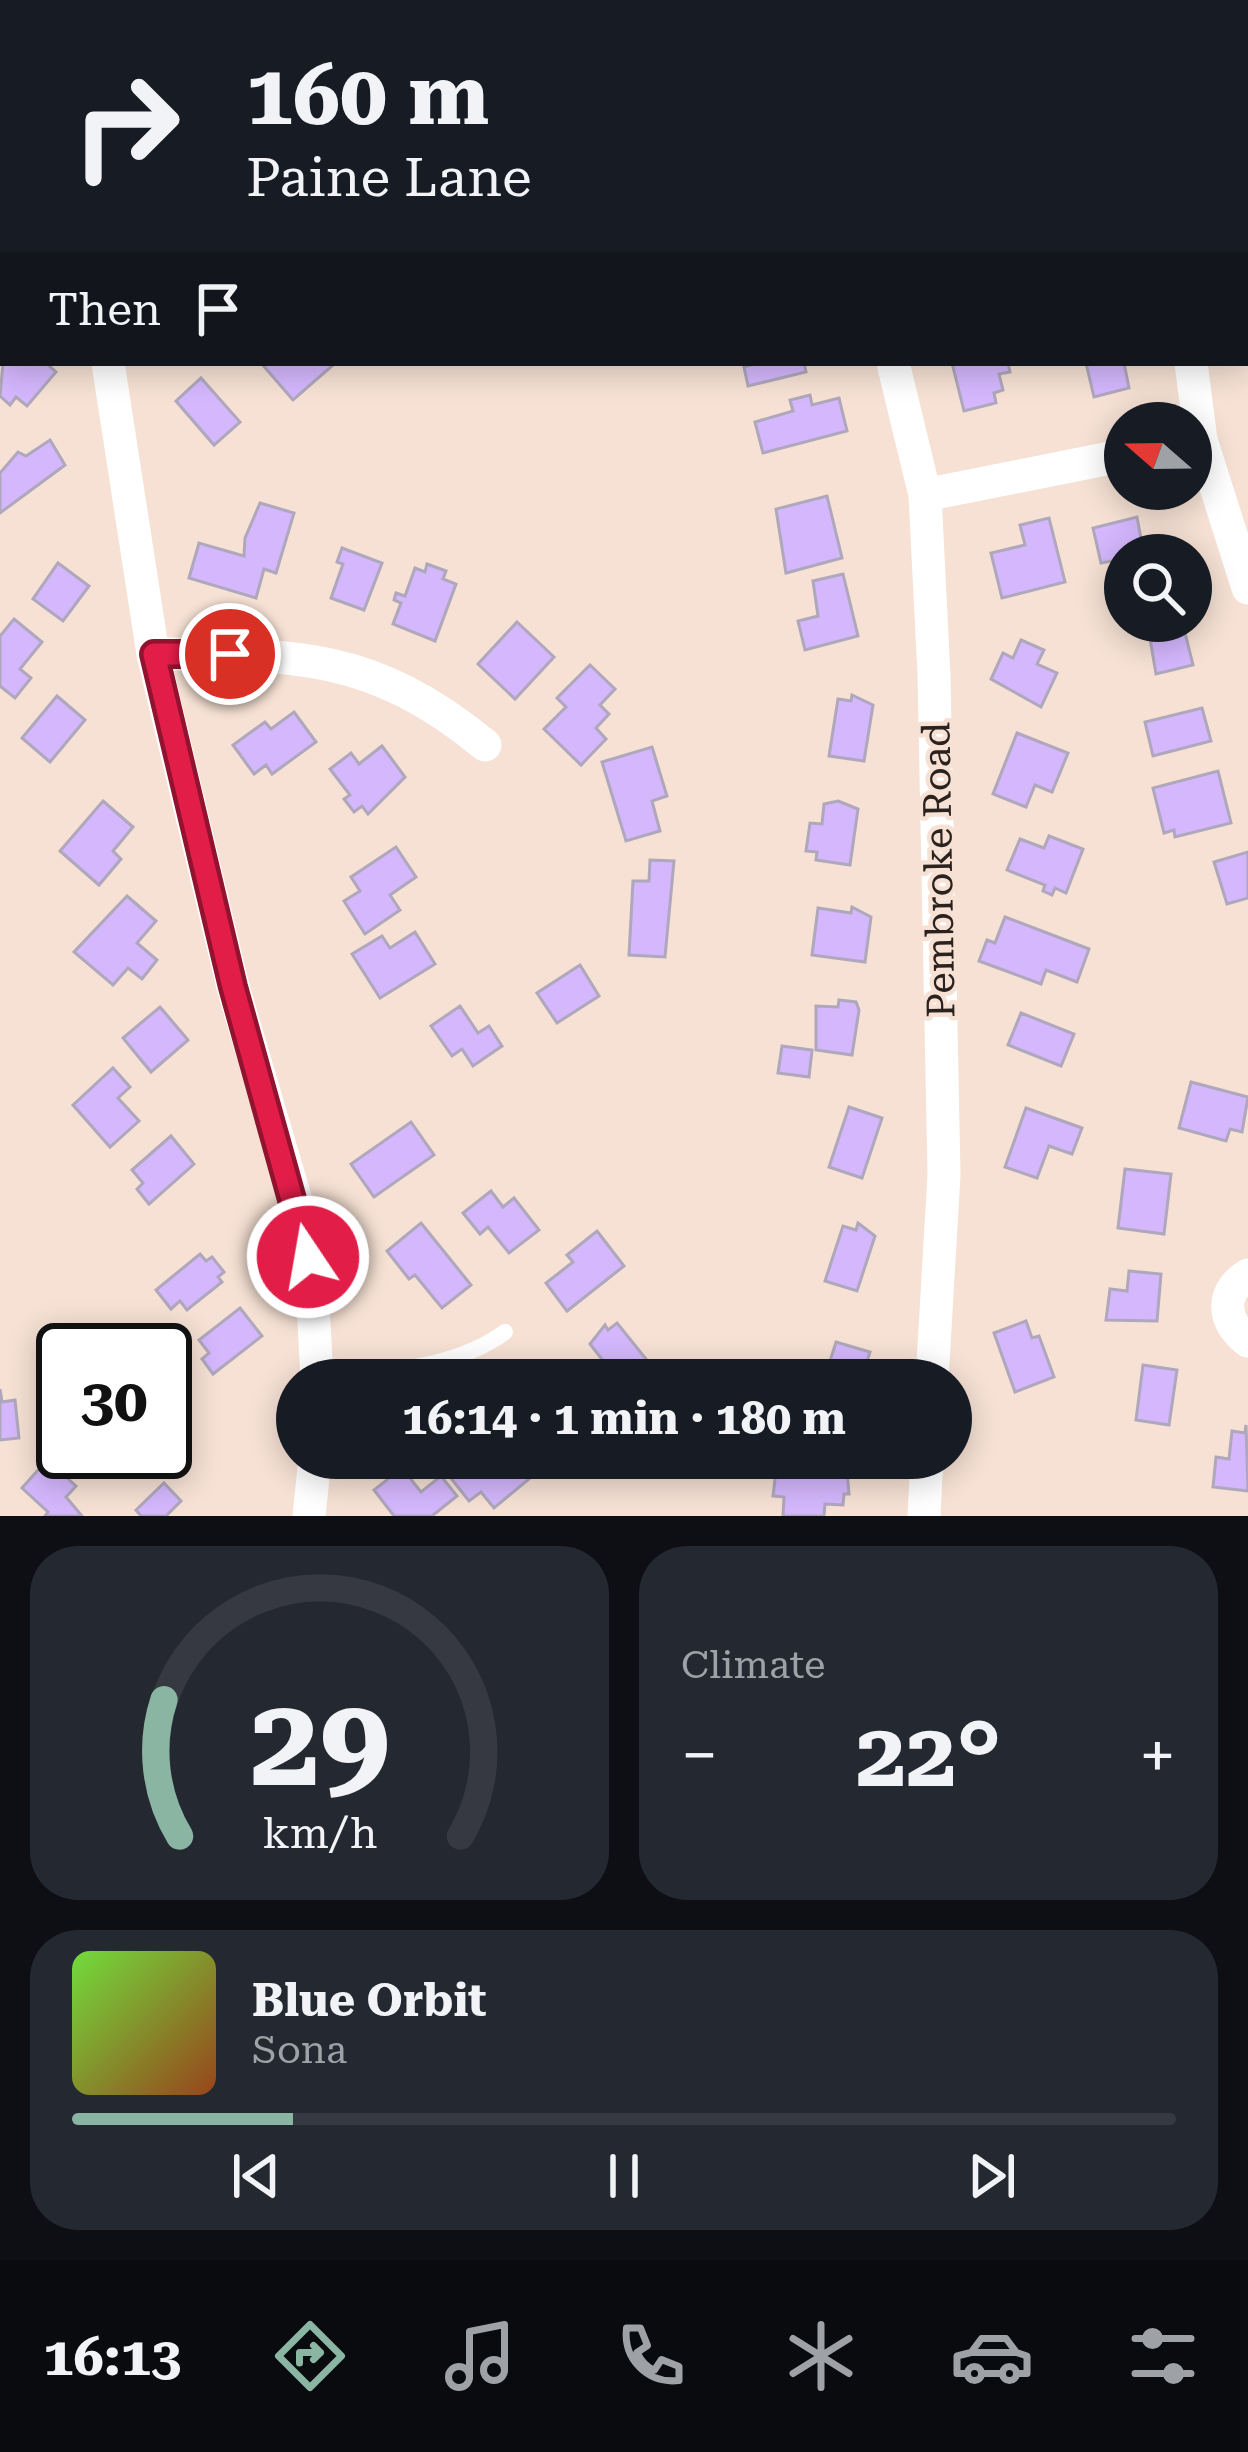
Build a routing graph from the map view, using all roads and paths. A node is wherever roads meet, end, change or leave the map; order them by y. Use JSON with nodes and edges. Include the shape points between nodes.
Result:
{"nodes":[{"id":1,"x":108,"y":366,"type":"edge"},
{"id":2,"x":893,"y":366,"type":"edge"},
{"id":3,"x":1191,"y":366,"type":"edge"},
{"id":4,"x":1194,"y":402,"type":"edge"},
{"id":5,"x":1104,"y":459,"type":"edge"},
{"id":6,"x":1212,"y":486,"type":"edge"},
{"id":7,"x":926,"y":495,"type":"junction"},
{"id":8,"x":1248,"y":588,"type":"edge"},
{"id":9,"x":154,"y":654,"type":"junction"},
{"id":10,"x":485,"y":745,"type":"dead end"},
{"id":11,"x":1248,"y":1275,"type":"edge"},
{"id":12,"x":505,"y":1332,"type":"dead end"},
{"id":13,"x":1248,"y":1341,"type":"edge"},
{"id":14,"x":317,"y":1359,"type":"edge"},
{"id":15,"x":455,"y":1359,"type":"edge"},
{"id":16,"x":933,"y":1359,"type":"edge"},
{"id":17,"x":313,"y":1479,"type":"edge"},
{"id":18,"x":926,"y":1479,"type":"edge"},
{"id":19,"x":309,"y":1516,"type":"edge"},
{"id":20,"x":924,"y":1516,"type":"edge"}],
"edges":[{"from":1,"to":9,"type":"street"},
{"from":2,"to":7,"type":"street","name":"Pembroke Road"},
{"from":3,"to":4,"type":"street"},
{"from":5,"to":7,"type":"street"},
{"from":6,"to":8,"type":"street"},
{"from":7,"to":16,"type":"street","name":"Pembroke Road","via":[[944,1175]]},
{"from":9,"to":10,"type":"street","via":[[269,654],[364,670],[447,714]]},
{"from":9,"to":14,"type":"street","via":[[228,967],[297,1204]]},
{"from":11,"to":13,"type":"street","via":[[1227,1303],[1234,1329]]},
{"from":12,"to":15,"type":"lane"},
{"from":17,"to":19,"type":"street"},
{"from":18,"to":20,"type":"street"}]}
